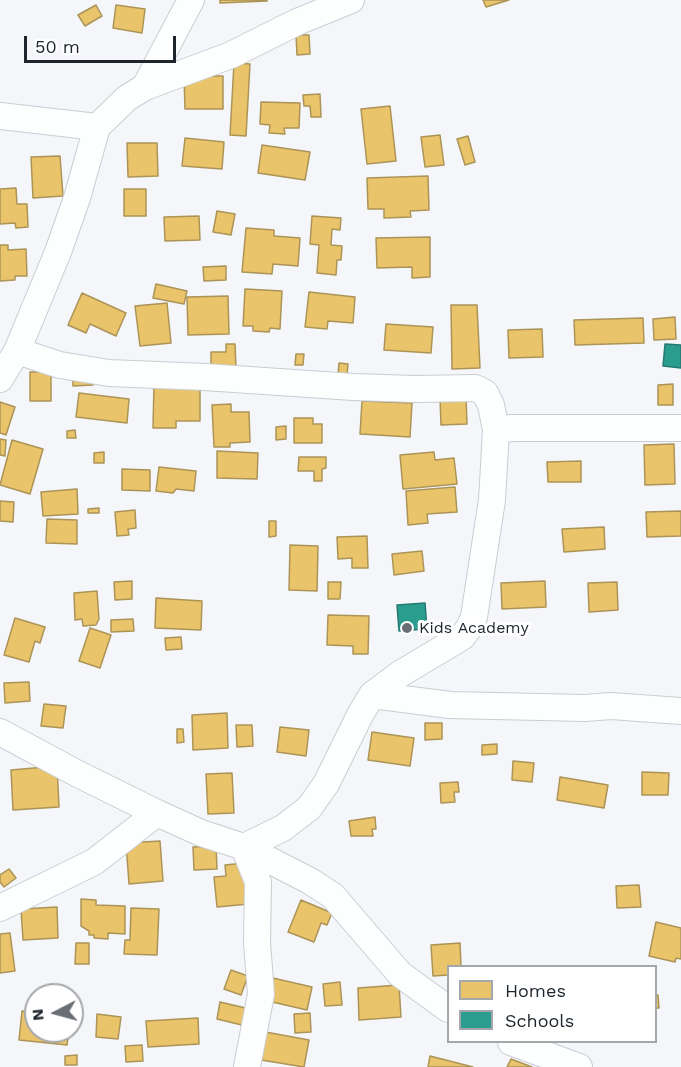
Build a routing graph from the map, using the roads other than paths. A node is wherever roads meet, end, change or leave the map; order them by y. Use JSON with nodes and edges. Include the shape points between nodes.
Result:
{"nodes":[{"id":1,"x":191,"y":0,"type":"edge"},
{"id":2,"x":351,"y":0,"type":"edge"},
{"id":3,"x":145,"y":87,"type":"junction"},
{"id":4,"x":0,"y":116,"type":"edge"},
{"id":5,"x":97,"y":127,"type":"junction"},
{"id":6,"x":17,"y":351,"type":"junction"},
{"id":7,"x":0,"y":379,"type":"edge"},
{"id":8,"x":681,"y":428,"type":"edge"},
{"id":9,"x":496,"y":430,"type":"junction"},
{"id":10,"x":372,"y":695,"type":"junction"},
{"id":11,"x":681,"y":711,"type":"edge"},
{"id":12,"x":0,"y":732,"type":"edge"},
{"id":13,"x":157,"y":813,"type":"junction"},
{"id":14,"x":244,"y":847,"type":"junction"},
{"id":15,"x":0,"y":908,"type":"edge"},
{"id":16,"x":447,"y":1009,"type":"edge"},
{"id":17,"x":516,"y":1043,"type":"edge"},
{"id":18,"x":248,"y":1067,"type":"edge"},
{"id":19,"x":579,"y":1067,"type":"edge"}],
"edges":[{"from":1,"to":3,"type":"street"},
{"from":2,"to":3,"type":"street","via":[[231,55]]},
{"from":3,"to":5,"type":"street","via":[[127,98]]},
{"from":4,"to":5,"type":"street"},
{"from":5,"to":6,"type":"street","via":[[58,252]]},
{"from":6,"to":7,"type":"street"},
{"from":6,"to":9,"type":"street","via":[[60,365],[109,373],[353,387],[475,388],[485,393]]},
{"from":8,"to":9,"type":"street"},
{"from":9,"to":10,"type":"street","via":[[492,500],[469,628],[462,637]]},
{"from":10,"to":11,"type":"street","via":[[464,706],[611,706]]},
{"from":10,"to":14,"type":"street","via":[[326,784],[309,808],[283,828]]},
{"from":12,"to":13,"type":"street"},
{"from":13,"to":14,"type":"street"},
{"from":13,"to":15,"type":"street","via":[[94,862]]},
{"from":14,"to":16,"type":"street","via":[[333,896],[400,974]]},
{"from":14,"to":18,"type":"street","via":[[258,882],[261,994]]},
{"from":17,"to":19,"type":"street"}]}
